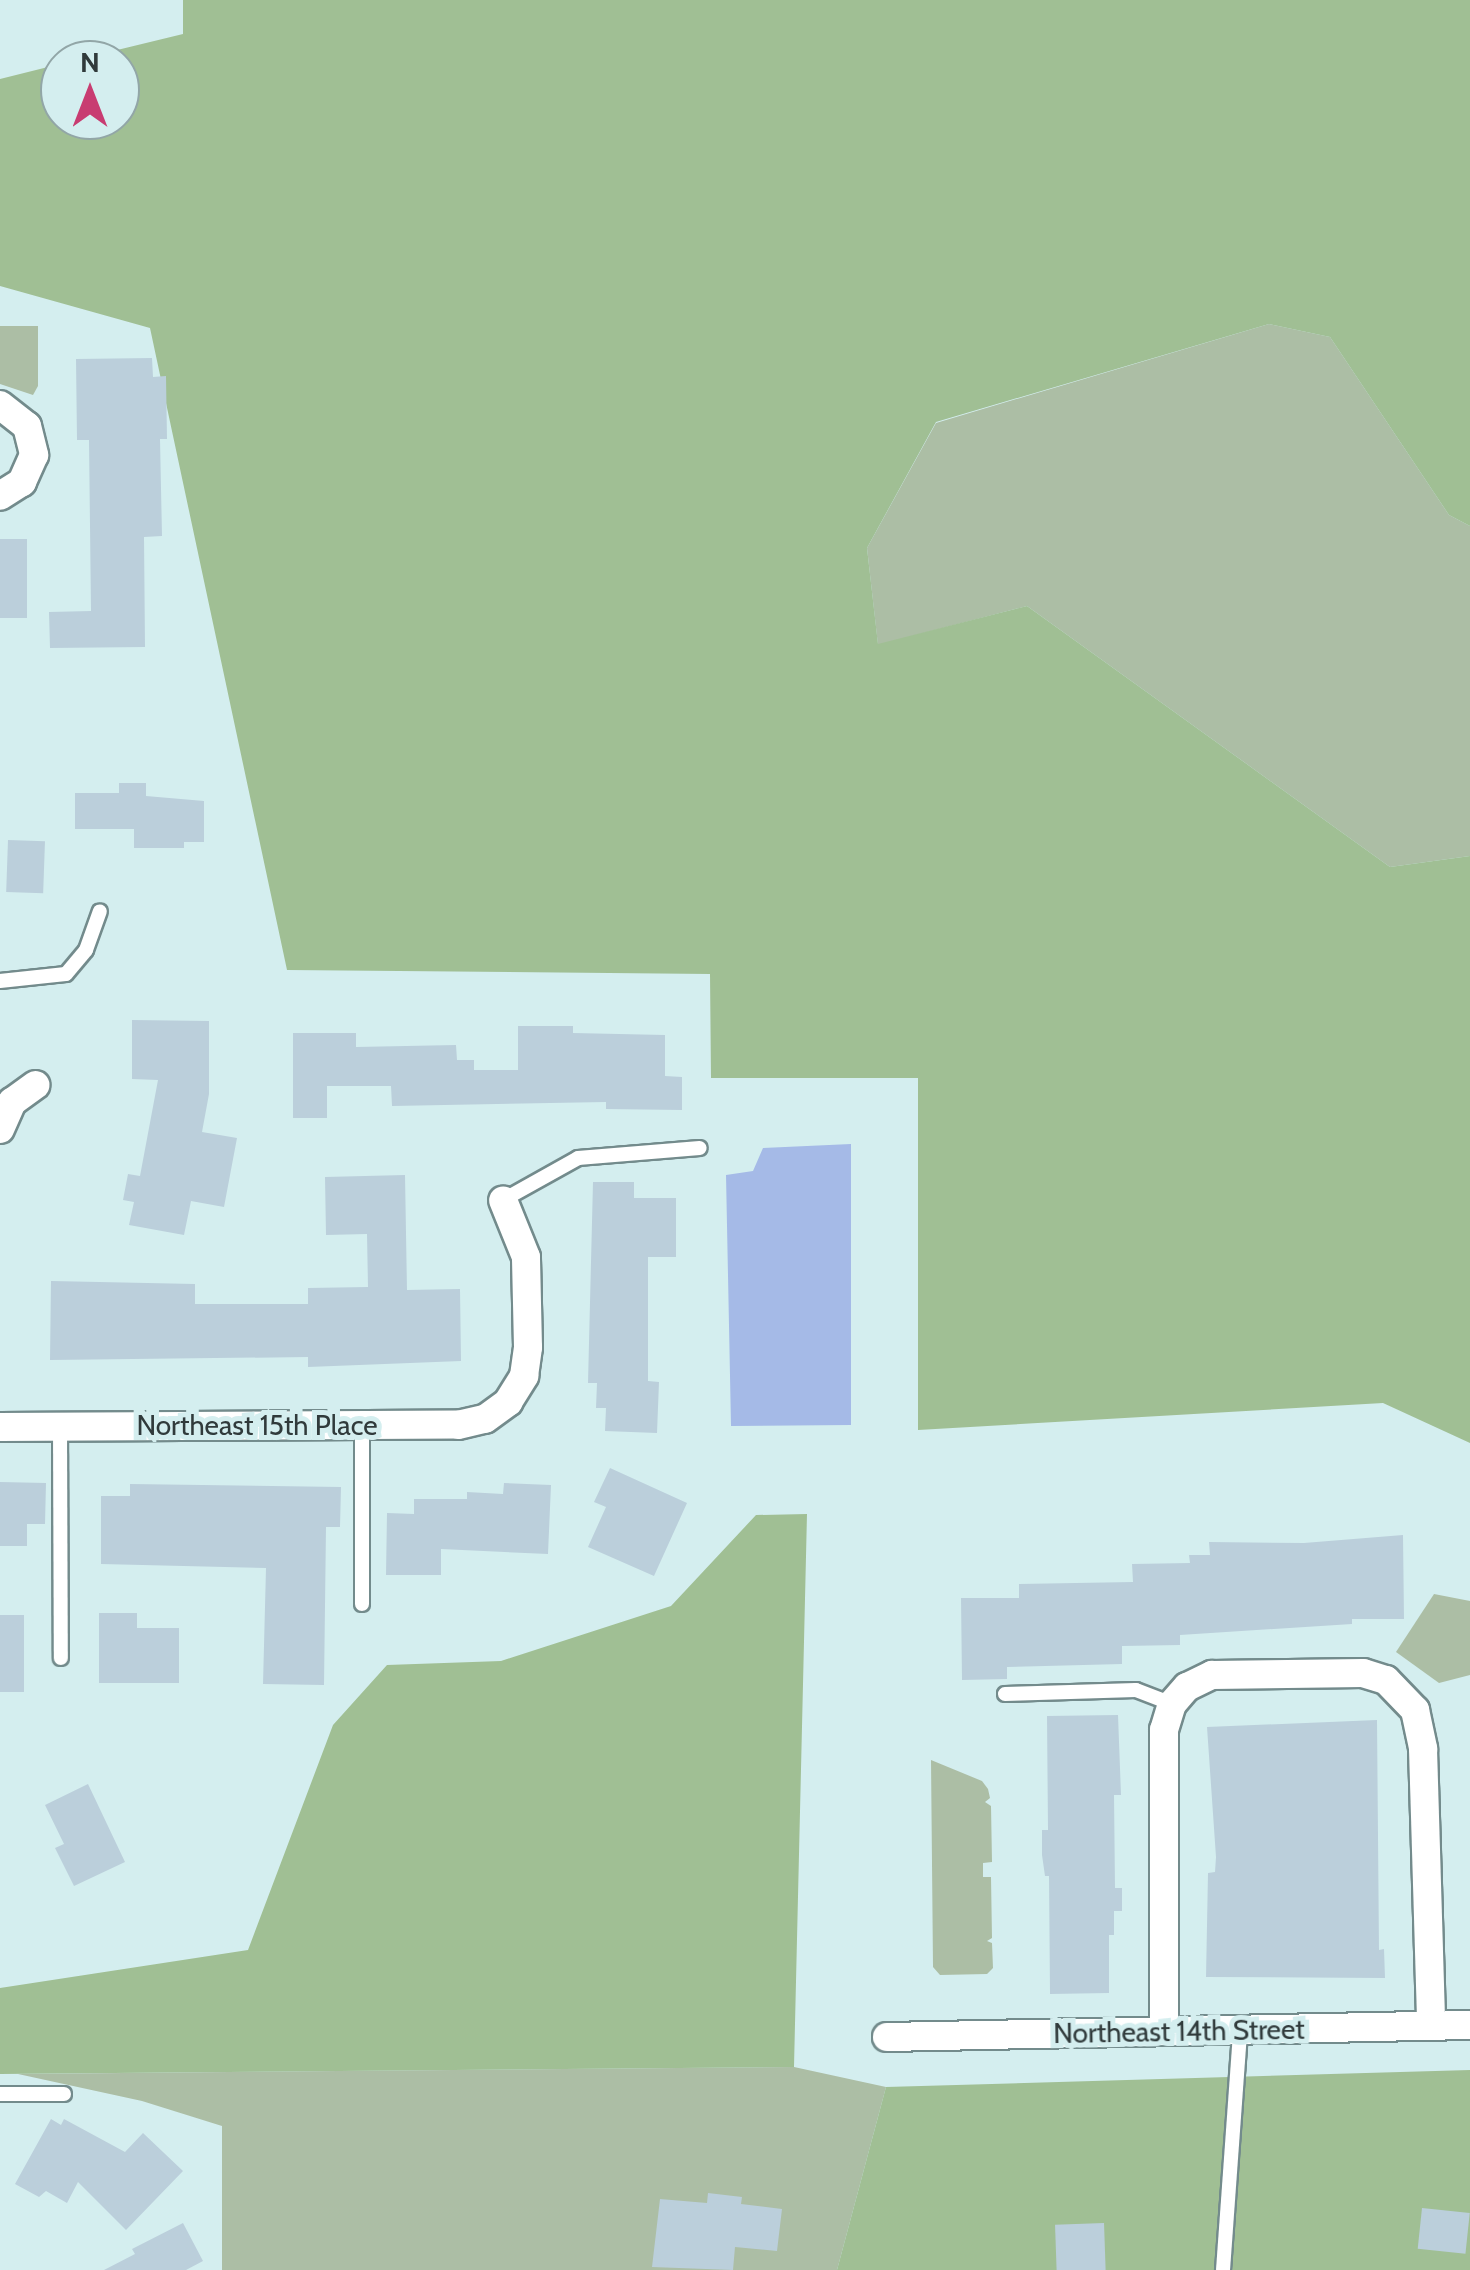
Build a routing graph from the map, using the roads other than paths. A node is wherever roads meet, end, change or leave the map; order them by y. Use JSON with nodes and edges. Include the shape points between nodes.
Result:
{"nodes":[{"id":1,"x":0,"y":405,"type":"edge"},
{"id":2,"x":0,"y":496,"type":"edge"},
{"id":3,"x":100,"y":912,"type":"dead end"},
{"id":4,"x":0,"y":981,"type":"edge"},
{"id":5,"x":34,"y":1084,"type":"dead end"},
{"id":6,"x":0,"y":1129,"type":"edge"},
{"id":7,"x":700,"y":1148,"type":"dead end"},
{"id":8,"x":503,"y":1200,"type":"joint"},
{"id":9,"x":362,"y":1425,"type":"junction"},
{"id":10,"x":60,"y":1426,"type":"junction"},
{"id":11,"x":0,"y":1427,"type":"edge"},
{"id":12,"x":362,"y":1604,"type":"dead end"},
{"id":13,"x":61,"y":1658,"type":"dead end"},
{"id":14,"x":1005,"y":1694,"type":"dead end"},
{"id":15,"x":1172,"y":1704,"type":"junction"},
{"id":16,"x":1470,"y":2025,"type":"edge"},
{"id":17,"x":1431,"y":2026,"type":"junction"},
{"id":18,"x":1240,"y":2030,"type":"junction"},
{"id":19,"x":1164,"y":2031,"type":"junction"},
{"id":20,"x":888,"y":2036,"type":"dead end"},
{"id":21,"x":0,"y":2094,"type":"edge"},
{"id":22,"x":64,"y":2094,"type":"dead end"},
{"id":23,"x":1223,"y":2270,"type":"edge"}],
"edges":[{"from":1,"to":2,"type":"street","via":[[28,426],[34,455],[22,482]]},
{"from":3,"to":4,"type":"lane","via":[[86,950],[66,974]]},
{"from":5,"to":6,"type":"street","via":[[12,1102]]},
{"from":7,"to":8,"type":"lane","via":[[578,1158]]},
{"from":8,"to":9,"type":"street","name":"Northeast 15th Place","via":[[515,1221],[526,1275],[524,1376],[508,1402],[486,1419],[458,1424]]},
{"from":9,"to":10,"type":"street","name":"Northeast 15th Place"},
{"from":9,"to":12,"type":"lane"},
{"from":10,"to":11,"type":"street","name":"Northeast 15th Place"},
{"from":10,"to":13,"type":"lane"},
{"from":14,"to":15,"type":"lane","via":[[1136,1690]]},
{"from":15,"to":17,"type":"street","via":[[1212,1675],[1362,1673],[1386,1680],[1408,1698],[1420,1719],[1423,1750]]},
{"from":15,"to":19,"type":"street","via":[[1161,1785]]},
{"from":16,"to":17,"type":"street","name":"Northeast 14th Street"},
{"from":17,"to":18,"type":"street","name":"Northeast 14th Street"},
{"from":18,"to":19,"type":"street","name":"Northeast 14th Street"},
{"from":18,"to":23,"type":"lane"},
{"from":19,"to":20,"type":"street","name":"Northeast 14th Street"},
{"from":21,"to":22,"type":"lane"}]}
